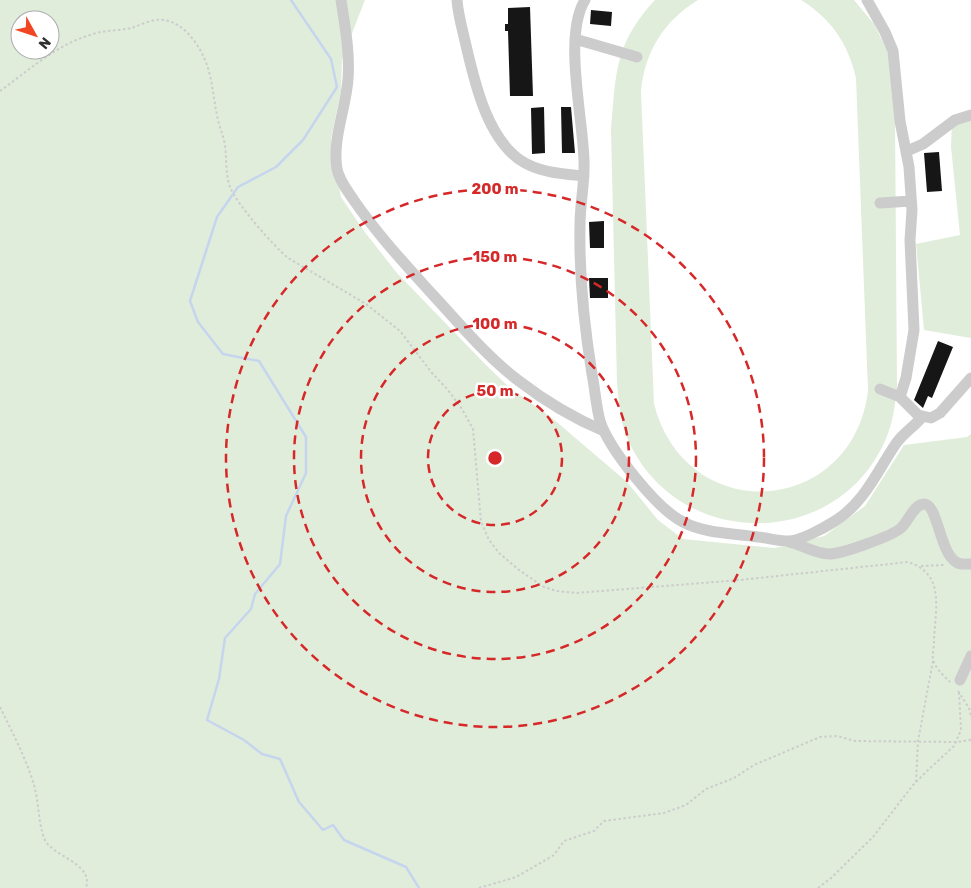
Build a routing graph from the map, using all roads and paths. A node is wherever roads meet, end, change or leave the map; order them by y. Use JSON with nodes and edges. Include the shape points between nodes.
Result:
{"nodes":[{"id":1,"x":340,"y":0,"type":"edge"},
{"id":2,"x":457,"y":0,"type":"edge"},
{"id":3,"x":585,"y":0,"type":"edge"},
{"id":4,"x":867,"y":0,"type":"edge"},
{"id":5,"x":575,"y":39,"type":"junction"},
{"id":6,"x":637,"y":57,"type":"dead end"},
{"id":7,"x":0,"y":91,"type":"edge"},
{"id":8,"x":971,"y":115,"type":"edge"},
{"id":9,"x":907,"y":151,"type":"junction"},
{"id":10,"x":584,"y":176,"type":"junction"},
{"id":11,"x":911,"y":202,"type":"junction"},
{"id":12,"x":880,"y":203,"type":"dead end"},
{"id":13,"x":971,"y":378,"type":"edge"},
{"id":14,"x":880,"y":389,"type":"dead end"},
{"id":15,"x":900,"y":397,"type":"junction"},
{"id":16,"x":922,"y":417,"type":"junction"},
{"id":17,"x":604,"y":431,"type":"junction"},
{"id":18,"x":789,"y":542,"type":"junction"},
{"id":19,"x":965,"y":564,"type":"edge"},
{"id":20,"x":920,"y":566,"type":"junction"},
{"id":21,"x":971,"y":656,"type":"edge"},
{"id":22,"x":933,"y":660,"type":"junction"},
{"id":23,"x":960,"y":686,"type":"junction"},
{"id":24,"x":0,"y":707,"type":"edge"},
{"id":25,"x":971,"y":716,"type":"edge"},
{"id":26,"x":971,"y":740,"type":"edge"},
{"id":27,"x":918,"y":741,"type":"junction"},
{"id":28,"x":957,"y":742,"type":"junction"},
{"id":29,"x":916,"y":782,"type":"junction"},
{"id":30,"x":86,"y":888,"type":"edge"},
{"id":31,"x":479,"y":888,"type":"edge"},
{"id":32,"x":818,"y":888,"type":"edge"}],
"edges":[{"from":1,"to":17,"type":"street","via":[[349,65],[336,158],[338,174],[346,189],[402,261],[489,354],[519,381],[562,410]]},
{"from":2,"to":10,"type":"street","via":[[478,92],[488,118],[505,146],[520,159],[540,169]]},
{"from":3,"to":5,"type":"street","via":[[579,12]]},
{"from":4,"to":9,"type":"street","via":[[893,51],[900,120]]},
{"from":5,"to":6,"type":"street"},
{"from":5,"to":10,"type":"street"},
{"from":7,"to":20,"type":"path","via":[[52,54],[91,34],[163,20],[174,23],[190,35],[207,66],[225,146],[227,179],[232,190],[280,251],[386,319],[400,331],[448,390],[472,429],[481,522],[489,540],[499,553],[544,587],[576,593],[908,562]]},
{"from":8,"to":9,"type":"street","via":[[955,120]]},
{"from":9,"to":11,"type":"street"},
{"from":10,"to":17,"type":"street","via":[[580,224],[583,303],[598,412]]},
{"from":11,"to":12,"type":"street"},
{"from":11,"to":15,"type":"street","via":[[914,334]]},
{"from":13,"to":16,"type":"street","via":[[940,413],[931,418]]},
{"from":14,"to":15,"type":"street"},
{"from":15,"to":16,"type":"street"},
{"from":16,"to":18,"type":"street","via":[[896,444],[868,489],[851,509],[824,527]]},
{"from":17,"to":18,"type":"street","via":[[640,481],[676,519],[704,530]]},
{"from":18,"to":19,"type":"street","via":[[827,554],[843,551],[899,530],[918,506],[925,504],[934,512],[944,546],[954,560]]},
{"from":19,"to":20,"type":"path"},
{"from":20,"to":22,"type":"path","via":[[931,577],[936,593]]},
{"from":21,"to":23,"type":"street"},
{"from":22,"to":23,"type":"path","via":[[940,672]]},
{"from":22,"to":27,"type":"path"},
{"from":23,"to":25,"type":"path"},
{"from":23,"to":28,"type":"path","via":[[961,730]]},
{"from":24,"to":30,"type":"path","via":[[34,786],[45,840],[76,862],[84,873],[88,884]]},
{"from":26,"to":28,"type":"path"},
{"from":27,"to":28,"type":"path"},
{"from":27,"to":29,"type":"path"},
{"from":27,"to":31,"type":"path","via":[[820,738],[706,789],[686,805],[664,813],[604,821],[594,831],[564,841],[554,856],[516,877]]},
{"from":28,"to":29,"type":"path"},
{"from":29,"to":32,"type":"path","via":[[873,837]]}]}
